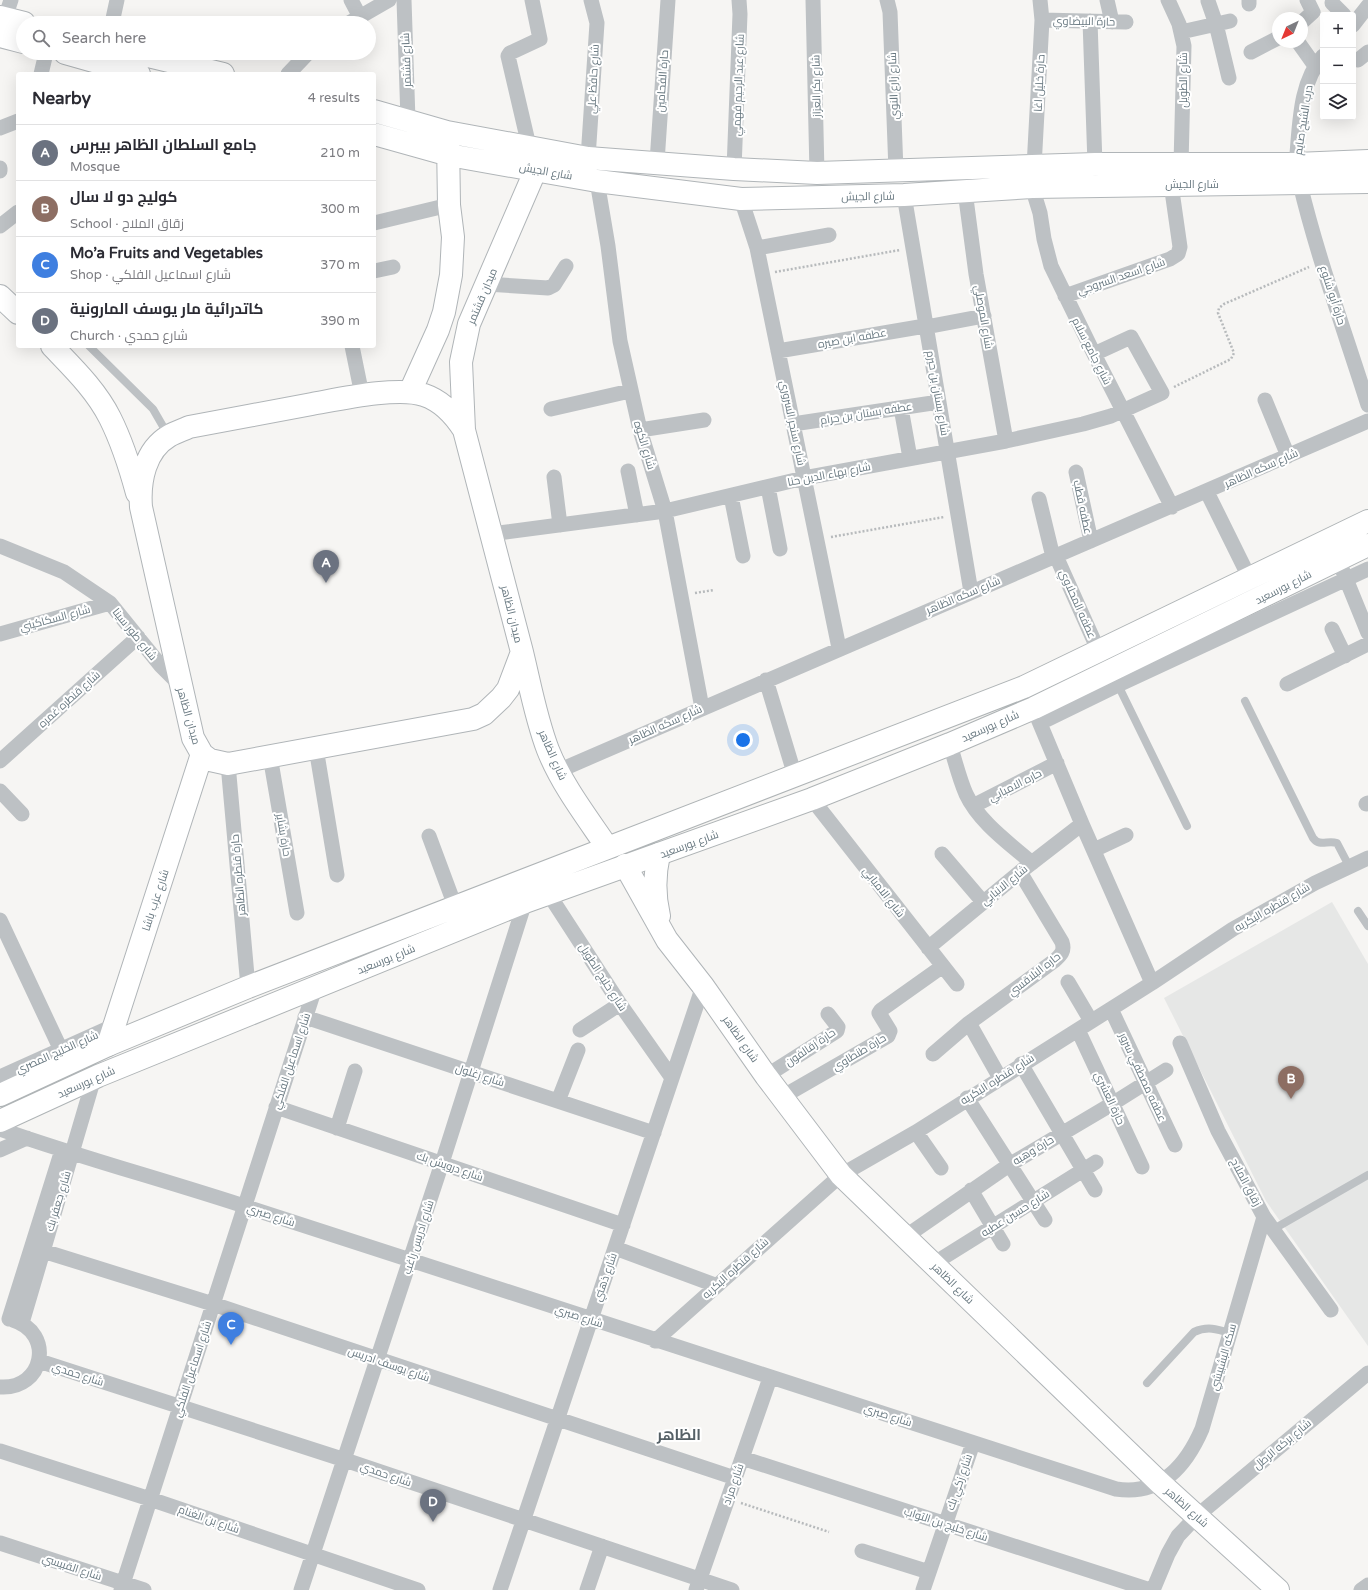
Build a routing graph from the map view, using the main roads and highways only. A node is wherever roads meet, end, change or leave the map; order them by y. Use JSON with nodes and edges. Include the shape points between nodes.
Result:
{"nodes":[{"id":1,"x":8,"y":19,"type":"edge"},
{"id":2,"x":16,"y":31,"type":"edge"},
{"id":3,"x":79,"y":60,"type":"edge"},
{"id":4,"x":165,"y":60,"type":"edge"},
{"id":5,"x":94,"y":68,"type":"edge"},
{"id":6,"x":124,"y":72,"type":"edge"},
{"id":7,"x":215,"y":72,"type":"edge"},
{"id":8,"x":376,"y":112,"type":"edge"},
{"id":9,"x":447,"y":132,"type":"junction"},
{"id":10,"x":376,"y":135,"type":"edge"},
{"id":11,"x":449,"y":155,"type":"junction"},
{"id":12,"x":1368,"y":161,"type":"edge"},
{"id":13,"x":536,"y":169,"type":"junction"},
{"id":14,"x":1298,"y":174,"type":"junction"},
{"id":15,"x":1033,"y":177,"type":"junction"},
{"id":16,"x":1368,"y":182,"type":"edge"},
{"id":17,"x":0,"y":296,"type":"edge"},
{"id":18,"x":16,"y":311,"type":"edge"},
{"id":19,"x":54,"y":348,"type":"edge"},
{"id":20,"x":410,"y":392,"type":"junction"},
{"id":21,"x":464,"y":430,"type":"junction"},
{"id":22,"x":141,"y":507,"type":"junction"},
{"id":23,"x":1368,"y":521,"type":"edge"},
{"id":24,"x":1368,"y":545,"type":"edge"},
{"id":25,"x":522,"y":652,"type":"junction"},
{"id":26,"x":202,"y":754,"type":"junction"},
{"id":27,"x":607,"y":847,"type":"junction"},
{"id":28,"x":659,"y":854,"type":"junction"},
{"id":29,"x":625,"y":865,"type":"junction"},
{"id":30,"x":522,"y":892,"type":"junction"},
{"id":31,"x":667,"y":940,"type":"junction"},
{"id":32,"x":111,"y":1036,"type":"junction"},
{"id":33,"x":0,"y":1095,"type":"edge"},
{"id":34,"x":0,"y":1122,"type":"edge"},
{"id":35,"x":1278,"y":1590,"type":"edge"}],
"edges":[{"from":1,"to":2,"type":"main road"},
{"from":3,"to":5,"type":"main road"},
{"from":4,"to":7,"type":"main road"},
{"from":5,"to":6,"type":"main road"},
{"from":8,"to":9,"type":"main road","name":"شارع الجيش"},
{"from":9,"to":11,"type":"main road"},
{"from":9,"to":15,"type":"main road","name":"شارع الجيش","via":[[588,158],[817,173],[896,171]]},
{"from":10,"to":11,"type":"main road","name":"شارع الجيش"},
{"from":11,"to":13,"type":"main road","name":"شارع الجيش"},
{"from":11,"to":20,"type":"main road","via":[[449,206],[453,256],[448,294],[438,330]]},
{"from":12,"to":14,"type":"main road","name":"شارع الجيش"},
{"from":13,"to":15,"type":"main road","name":"شارع الجيش","via":[[597,181],[741,199],[965,191]]},
{"from":13,"to":21,"type":"main road","name":"ميدان قشتمر","via":[[469,324],[461,362]]},
{"from":14,"to":15,"type":"main road","name":"شارع الجيش","via":[[1171,184]]},
{"from":14,"to":15,"type":"main road","name":"شارع الجيش","via":[[1181,164],[1095,164]]},
{"from":14,"to":16,"type":"main road","name":"شارع الجيش"},
{"from":17,"to":18,"type":"main road"},
{"from":19,"to":22,"type":"main road","via":[[92,390],[110,418],[126,453]]},
{"from":20,"to":21,"type":"main road","name":"ميدان الظاهر","via":[[436,400],[447,408]]},
{"from":20,"to":22,"type":"main road","name":"ميدان الظاهر","via":[[362,395],[189,427],[168,436],[150,457],[142,473]]},
{"from":21,"to":25,"type":"main road","name":"ميدان الظاهر"},
{"from":22,"to":26,"type":"main road","name":"ميدان الظاهر","via":[[180,686],[193,738]]},
{"from":23,"to":27,"type":"main road","name":"شارع بورسعيد","via":[[1024,687]]},
{"from":24,"to":28,"type":"main road","name":"شارع بورسعيد","via":[[1342,568],[1037,715],[950,744],[812,799]]},
{"from":25,"to":26,"type":"main road","name":"ميدان الظاهر","via":[[502,698],[484,714],[472,719],[228,764],[219,763]]},
{"from":25,"to":27,"type":"main road","name":"شارع الظاهر","via":[[541,729],[558,771]]},
{"from":26,"to":32,"type":"main road","name":"شارع عزب باشا"},
{"from":27,"to":30,"type":"main road","name":"شارع بورسعيد","via":[[541,872]]},
{"from":28,"to":29,"type":"main road","name":"شارع بورسعيد"},
{"from":28,"to":31,"type":"main road","name":"شارع الظاهر","via":[[655,888],[657,906]]},
{"from":29,"to":30,"type":"main road","name":"شارع بورسعيد","via":[[548,893]]},
{"from":29,"to":31,"type":"main road","name":"شارع الظاهر"},
{"from":30,"to":32,"type":"main road","name":"شارع بورسعيد","via":[[455,906],[248,987]]},
{"from":30,"to":34,"type":"main road","name":"شارع بورسعيد","via":[[314,988],[94,1078]]},
{"from":31,"to":35,"type":"main road","name":"شارع الظاهر","via":[[841,1175],[1159,1482]]},
{"from":32,"to":33,"type":"main road","name":"شارع بورسعيد"}]}
